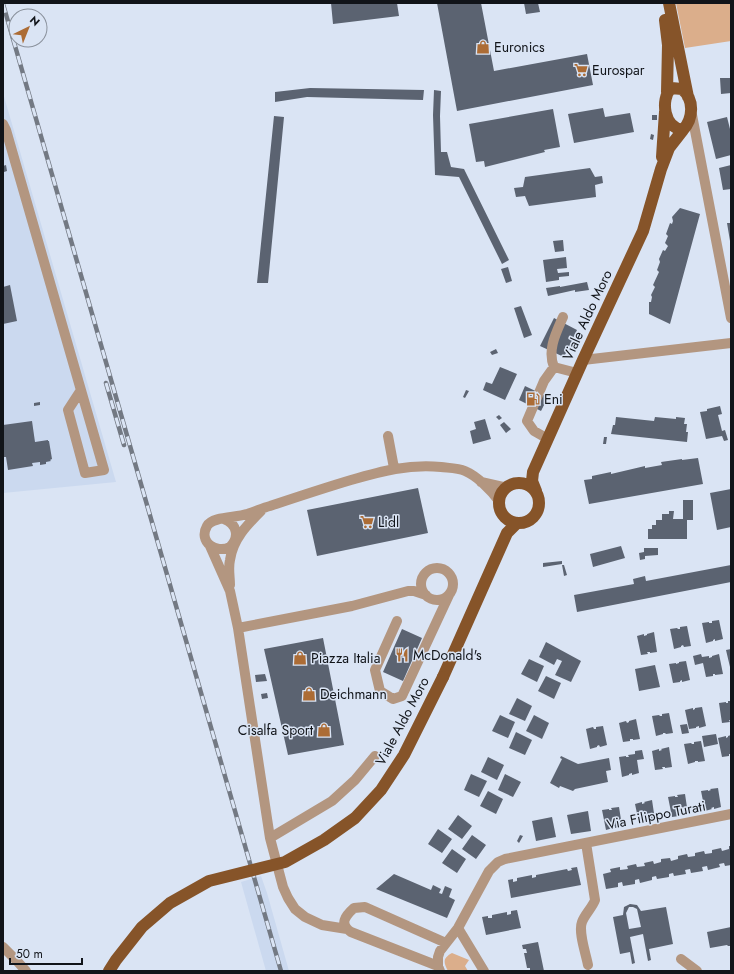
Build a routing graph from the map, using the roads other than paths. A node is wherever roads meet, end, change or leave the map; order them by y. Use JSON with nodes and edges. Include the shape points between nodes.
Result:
{"nodes":[{"id":1,"x":663,"y":3,"type":"edge"},
{"id":2,"x":668,"y":3,"type":"edge"},
{"id":3,"x":668,"y":92,"type":"junction"},
{"id":4,"x":688,"y":97,"type":"junction"},
{"id":5,"x":665,"y":112,"type":"junction"},
{"id":6,"x":692,"y":115,"type":"junction"},
{"id":7,"x":3,"y":124,"type":"edge"},
{"id":8,"x":683,"y":130,"type":"junction"},
{"id":9,"x":661,"y":169,"type":"junction"},
{"id":10,"x":727,"y":280,"type":"edge"},
{"id":11,"x":563,"y":317,"type":"dead end"},
{"id":12,"x":731,"y":318,"type":"edge"},
{"id":13,"x":731,"y":343,"type":"edge"},
{"id":14,"x":583,"y":360,"type":"junction"},
{"id":15,"x":554,"y":367,"type":"junction"},
{"id":16,"x":577,"y":373,"type":"junction"},
{"id":17,"x":81,"y":390,"type":"junction"},
{"id":18,"x":388,"y":436,"type":"dead end"},
{"id":19,"x":548,"y":439,"type":"junction"},
{"id":20,"x":394,"y":468,"type":"junction"},
{"id":21,"x":533,"y":472,"type":"junction"},
{"id":22,"x":480,"y":481,"type":"junction"},
{"id":23,"x":514,"y":484,"type":"junction"},
{"id":24,"x":536,"y":491,"type":"junction"},
{"id":25,"x":499,"y":501,"type":"junction"},
{"id":26,"x":265,"y":507,"type":"junction"},
{"id":27,"x":506,"y":518,"type":"junction"},
{"id":28,"x":224,"y":519,"type":"junction"},
{"id":29,"x":517,"y":523,"type":"junction"},
{"id":30,"x":507,"y":533,"type":"junction"},
{"id":31,"x":234,"y":543,"type":"junction"},
{"id":32,"x":210,"y":546,"type":"junction"},
{"id":33,"x":422,"y":578,"type":"junction"},
{"id":34,"x":230,"y":591,"type":"junction"},
{"id":35,"x":408,"y":591,"type":"junction"},
{"id":36,"x":450,"y":593,"type":"junction"},
{"id":37,"x":426,"y":595,"type":"junction"},
{"id":38,"x":397,"y":621,"type":"dead end"},
{"id":39,"x":238,"y":628,"type":"junction"},
{"id":40,"x":375,"y":756,"type":"dead end"},
{"id":41,"x":731,"y":814,"type":"edge"},
{"id":42,"x":270,"y":838,"type":"junction"},
{"id":43,"x":586,"y":843,"type":"junction"},
{"id":44,"x":458,"y":928,"type":"junction"},
{"id":45,"x":347,"y":929,"type":"junction"},
{"id":46,"x":446,"y":943,"type":"junction"},
{"id":47,"x":3,"y":947,"type":"edge"},
{"id":48,"x":680,"y":959,"type":"dead end"},
{"id":49,"x":588,"y":965,"type":"dead end"},
{"id":50,"x":439,"y":968,"type":"edge"},
{"id":51,"x":26,"y":971,"type":"edge"},
{"id":52,"x":109,"y":971,"type":"edge"},
{"id":53,"x":484,"y":971,"type":"edge"},
{"id":54,"x":697,"y":971,"type":"edge"}],
"edges":[{"from":1,"to":3,"type":"main road","via":[[668,45]]},
{"from":2,"to":4,"type":"main road"},
{"from":3,"to":4,"type":"main road","via":[[671,88],[678,88]]},
{"from":3,"to":5,"type":"main road"},
{"from":4,"to":6,"type":"main road"},
{"from":5,"to":8,"type":"main road","via":[[673,125]]},
{"from":5,"to":9,"type":"main road"},
{"from":6,"to":8,"type":"main road"},
{"from":6,"to":10,"type":"street"},
{"from":7,"to":17,"type":"street"},
{"from":8,"to":9,"type":"main road","via":[[669,148]]},
{"from":9,"to":14,"type":"main road","name":"Viale Aldo Moro","via":[[643,231]]},
{"from":10,"to":12,"type":"street"},
{"from":11,"to":15,"type":"street","via":[[553,340],[551,359]]},
{"from":13,"to":14,"type":"street"},
{"from":14,"to":16,"type":"main road","name":"Viale Aldo Moro"},
{"from":15,"to":16,"type":"street"},
{"from":15,"to":19,"type":"street","via":[[544,381],[527,421],[534,431]]},
{"from":16,"to":19,"type":"main road","name":"Viale Aldo Moro"},
{"from":17,"to":17,"type":"street","via":[[104,470],[85,473],[68,410]]},
{"from":18,"to":20,"type":"street"},
{"from":19,"to":21,"type":"main road","name":"Viale Aldo Moro"},
{"from":20,"to":22,"type":"street","via":[[423,465],[452,468],[465,471]]},
{"from":20,"to":26,"type":"street"},
{"from":21,"to":23,"type":"main road"},
{"from":21,"to":24,"type":"main road","name":"Viale Aldo Moro","via":[[532,481]]},
{"from":22,"to":23,"type":"street","via":[[503,487]]},
{"from":22,"to":25,"type":"street"},
{"from":23,"to":24,"type":"main road","via":[[531,486]]},
{"from":23,"to":25,"type":"main road","via":[[505,489]]},
{"from":24,"to":29,"type":"main road","name":"Viale Aldo Moro","via":[[539,498],[538,511],[530,521]]},
{"from":25,"to":27,"type":"main road","name":"Viale Aldo Moro","via":[[499,508]]},
{"from":26,"to":28,"type":"street","via":[[246,515]]},
{"from":26,"to":31,"type":"street"},
{"from":27,"to":29,"type":"main road"},
{"from":27,"to":30,"type":"main road","name":"Viale Aldo Moro"},
{"from":28,"to":31,"type":"street","via":[[236,528]]},
{"from":28,"to":32,"type":"street","via":[[214,520],[207,527],[205,536]]},
{"from":29,"to":30,"type":"main road","name":"Viale Aldo Moro"},
{"from":30,"to":52,"type":"main road","name":"Viale Aldo Moro","bridge":true,"via":[[443,677],[404,755],[381,790],[355,818],[324,840],[285,862],[209,881],[170,903],[142,927]]},
{"from":31,"to":32,"type":"street","via":[[225,549]]},
{"from":31,"to":34,"type":"street","via":[[229,561]]},
{"from":32,"to":34,"type":"street"},
{"from":33,"to":35,"type":"street"},
{"from":33,"to":36,"type":"street","via":[[430,570],[444,570],[451,578]]},
{"from":33,"to":37,"type":"street","via":[[421,586]]},
{"from":34,"to":39,"type":"street"},
{"from":35,"to":37,"type":"street"},
{"from":35,"to":39,"type":"street","via":[[352,606]]},
{"from":36,"to":37,"type":"street","via":[[441,599]]},
{"from":36,"to":38,"type":"street","via":[[402,696],[393,699],[380,691],[375,670]]},
{"from":39,"to":42,"type":"street"},
{"from":40,"to":42,"type":"street","via":[[355,780],[332,801]]},
{"from":41,"to":43,"type":"street","name":"Via Filippo Turati"},
{"from":42,"to":45,"type":"street","via":[[283,887],[295,909],[322,925]]},
{"from":43,"to":44,"type":"street","name":"Via Filippo Turati","via":[[498,862],[489,871]]},
{"from":43,"to":49,"type":"street","via":[[595,900],[581,923],[580,931]]},
{"from":44,"to":46,"type":"street","name":"Via Filippo Turati"},
{"from":44,"to":53,"type":"street"},
{"from":45,"to":46,"type":"street","via":[[344,922],[346,916],[354,908],[365,907]]},
{"from":45,"to":50,"type":"street"},
{"from":46,"to":50,"type":"street","name":"Via Filippo Turati","via":[[438,957]]},
{"from":47,"to":51,"type":"street"},
{"from":48,"to":54,"type":"street"}]}
